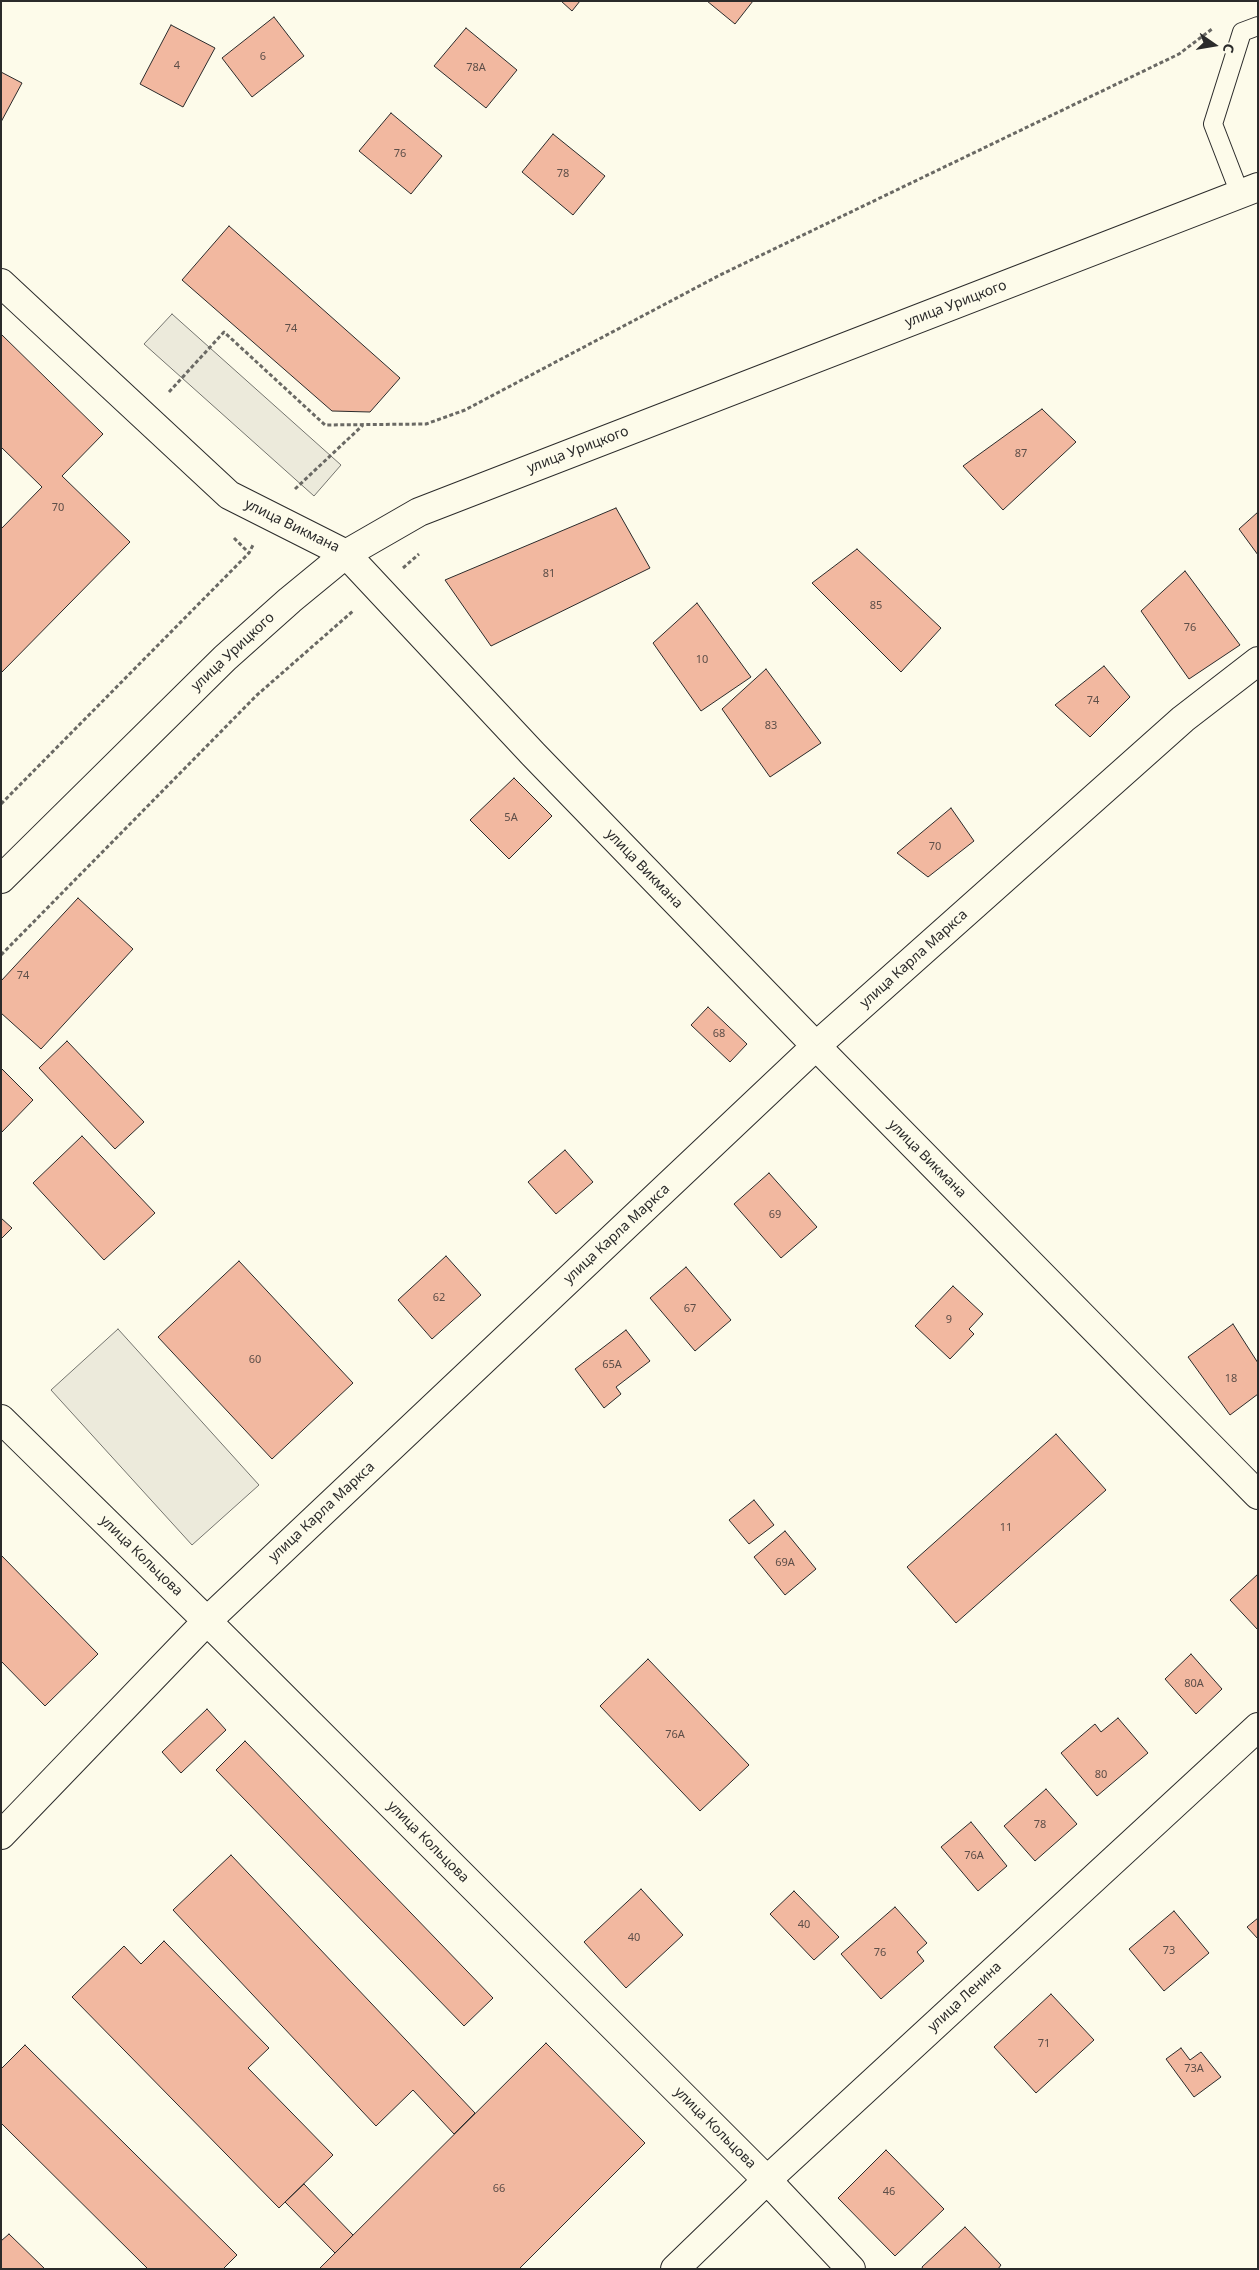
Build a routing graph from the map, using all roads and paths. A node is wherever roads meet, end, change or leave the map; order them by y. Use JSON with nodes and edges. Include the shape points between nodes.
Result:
{"nodes":[{"id":1,"x":1217,"y":25,"type":"dead end"},
{"id":2,"x":1258,"y":26,"type":"edge"},
{"id":3,"x":1249,"y":191,"type":"edge"},
{"id":4,"x":1,"y":283,"type":"edge"},
{"id":5,"x":146,"y":417,"type":"junction"},
{"id":6,"x":364,"y":425,"type":"junction"},
{"id":7,"x":267,"y":515,"type":"junction"},
{"id":8,"x":421,"y":552,"type":"dead end"},
{"id":9,"x":346,"y":554,"type":"junction"},
{"id":10,"x":379,"y":589,"type":"junction"},
{"id":11,"x":1258,"y":661,"type":"edge"},
{"id":12,"x":1,"y":804,"type":"edge"},
{"id":13,"x":1,"y":879,"type":"edge"},
{"id":14,"x":1,"y":955,"type":"edge"},
{"id":15,"x":816,"y":1046,"type":"junction"},
{"id":16,"x":1,"y":1419,"type":"edge"},
{"id":17,"x":1258,"y":1495,"type":"edge"},
{"id":18,"x":207,"y":1620,"type":"junction"},
{"id":19,"x":1258,"y":1727,"type":"edge"},
{"id":20,"x":1,"y":1835,"type":"edge"},
{"id":21,"x":767,"y":2180,"type":"junction"},
{"id":22,"x":675,"y":2269,"type":"edge"},
{"id":23,"x":851,"y":2269,"type":"edge"}],
"edges":[{"from":1,"to":6,"type":"path","via":[[1179,54],[720,275],[465,410],[426,424]]},
{"from":2,"to":3,"type":"lane","via":[[1242,32],[1213,124]]},
{"from":3,"to":9,"type":"street","name":"улица Урицкого","via":[[419,512]]},
{"from":4,"to":5,"type":"street","name":"улица Викмана"},
{"from":5,"to":6,"type":"path","via":[[224,332],[325,425]]},
{"from":5,"to":7,"type":"street","name":"улица Викмана","via":[[229,495]]},
{"from":6,"to":7,"type":"path"},
{"from":7,"to":9,"type":"street","name":"улица Викмана"},
{"from":7,"to":12,"type":"path","via":[[249,553]]},
{"from":8,"to":10,"type":"path"},
{"from":9,"to":10,"type":"street","name":"улица Викмана"},
{"from":9,"to":13,"type":"street","name":"улица Урицкого","via":[[224,658]]},
{"from":10,"to":14,"type":"path","via":[[257,695]]},
{"from":10,"to":15,"type":"street","name":"улица Викмана","via":[[533,754]]},
{"from":11,"to":15,"type":"street","name":"улица Карла Маркса","via":[[1183,719]]},
{"from":15,"to":17,"type":"street","name":"улица Викмана"},
{"from":15,"to":18,"type":"street","name":"улица Карла Маркса"},
{"from":16,"to":18,"type":"street","name":"улица Кольцова"},
{"from":18,"to":20,"type":"street","name":"улица Карла Маркса"},
{"from":18,"to":21,"type":"street","name":"улица Кольцова"},
{"from":19,"to":21,"type":"street","name":"улица Ленина"},
{"from":21,"to":22,"type":"street","name":"улица Ленина"},
{"from":21,"to":23,"type":"street","name":"улица Кольцова"}]}
